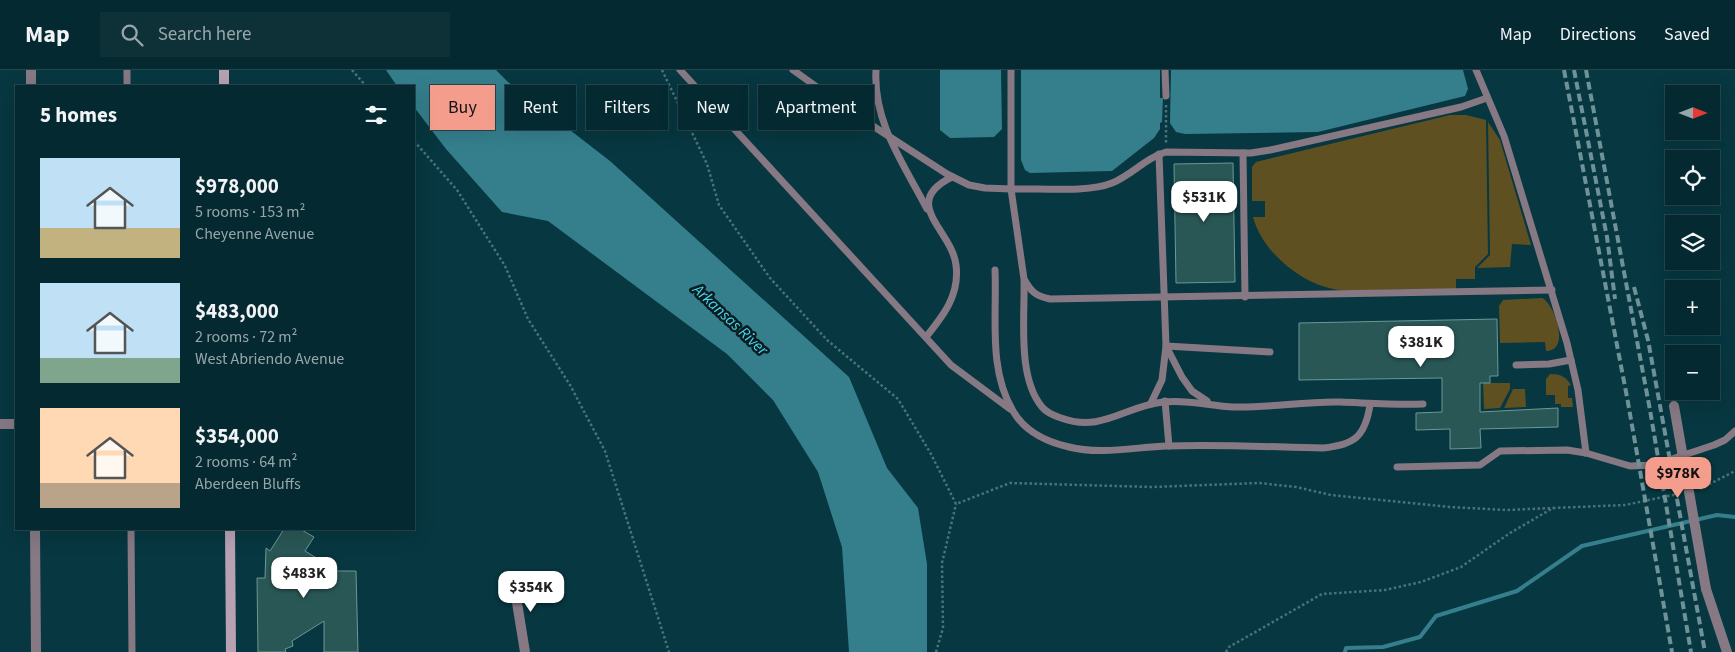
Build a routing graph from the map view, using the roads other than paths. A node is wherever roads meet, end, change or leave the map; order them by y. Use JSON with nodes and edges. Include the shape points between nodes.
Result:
{"nodes":[{"id":1,"x":31,"y":70,"type":"edge"},
{"id":2,"x":127,"y":70,"type":"edge"},
{"id":3,"x":224,"y":70,"type":"edge"},
{"id":4,"x":680,"y":70,"type":"edge"},
{"id":5,"x":793,"y":70,"type":"edge"},
{"id":6,"x":876,"y":70,"type":"edge"},
{"id":7,"x":1011,"y":70,"type":"edge"},
{"id":8,"x":1165,"y":70,"type":"edge"},
{"id":9,"x":1476,"y":70,"type":"edge"},
{"id":10,"x":31,"y":85,"type":"edge"},
{"id":11,"x":127,"y":85,"type":"edge"},
{"id":12,"x":224,"y":85,"type":"edge"},
{"id":13,"x":1166,"y":96,"type":"road end"},
{"id":14,"x":1487,"y":98,"type":"junction"},
{"id":15,"x":887,"y":135,"type":"junction"},
{"id":16,"x":1162,"y":153,"type":"junction"},
{"id":17,"x":1243,"y":153,"type":"junction"},
{"id":18,"x":952,"y":177,"type":"junction"},
{"id":19,"x":1011,"y":189,"type":"junction"},
{"id":20,"x":931,"y":216,"type":"junction"},
{"id":21,"x":995,"y":270,"type":"dead end"},
{"id":22,"x":1024,"y":279,"type":"junction"},
{"id":23,"x":1552,"y":290,"type":"junction"},
{"id":24,"x":1245,"y":296,"type":"junction"},
{"id":25,"x":1164,"y":298,"type":"junction"},
{"id":26,"x":926,"y":337,"type":"junction"},
{"id":27,"x":1166,"y":346,"type":"junction"},
{"id":28,"x":1270,"y":352,"type":"dead end"},
{"id":29,"x":1571,"y":360,"type":"junction"},
{"id":30,"x":1516,"y":365,"type":"dead end"},
{"id":31,"x":1165,"y":401,"type":"junction"},
{"id":32,"x":1151,"y":403,"type":"junction"},
{"id":33,"x":1423,"y":404,"type":"dead end"},
{"id":34,"x":1217,"y":405,"type":"junction"},
{"id":35,"x":1370,"y":405,"type":"junction"},
{"id":36,"x":1674,"y":406,"type":"dead end"},
{"id":37,"x":1014,"y":413,"type":"junction"},
{"id":38,"x":0,"y":424,"type":"edge"},
{"id":39,"x":15,"y":424,"type":"edge"},
{"id":40,"x":1735,"y":431,"type":"edge"},
{"id":41,"x":1169,"y":446,"type":"junction"},
{"id":42,"x":1586,"y":453,"type":"junction"},
{"id":43,"x":1397,"y":466,"type":"dead end"},
{"id":44,"x":36,"y":530,"type":"edge"},
{"id":45,"x":131,"y":530,"type":"edge"},
{"id":46,"x":230,"y":530,"type":"edge"},
{"id":47,"x":513,"y":578,"type":"dead end"},
{"id":48,"x":36,"y":652,"type":"edge"},
{"id":49,"x":132,"y":652,"type":"edge"},
{"id":50,"x":230,"y":652,"type":"edge"},
{"id":51,"x":525,"y":652,"type":"edge"},
{"id":52,"x":1727,"y":652,"type":"edge"}],
"edges":[{"from":1,"to":10,"type":"street"},
{"from":2,"to":11,"type":"lane"},
{"from":3,"to":12,"type":"street"},
{"from":4,"to":26,"type":"lane"},
{"from":5,"to":15,"type":"lane"},
{"from":6,"to":15,"type":"lane","via":[[880,115]]},
{"from":7,"to":19,"type":"lane"},
{"from":8,"to":13,"type":"lane"},
{"from":9,"to":14,"type":"lane"},
{"from":14,"to":17,"type":"lane","via":[[1329,138]]},
{"from":14,"to":23,"type":"lane","via":[[1504,136]]},
{"from":15,"to":18,"type":"lane"},
{"from":15,"to":20,"type":"lane"},
{"from":16,"to":17,"type":"lane"},
{"from":16,"to":19,"type":"lane","via":[[1109,184]]},
{"from":16,"to":25,"type":"lane"},
{"from":17,"to":24,"type":"lane"},
{"from":18,"to":19,"type":"lane","via":[[969,185]]},
{"from":18,"to":20,"type":"lane","via":[[932,191],[928,208]]},
{"from":19,"to":22,"type":"lane"},
{"from":20,"to":26,"type":"lane","via":[[953,248],[956,281],[952,300]]},
{"from":21,"to":37,"type":"lane","via":[[997,364]]},
{"from":22,"to":25,"type":"lane","via":[[1039,297],[1050,299]]},
{"from":22,"to":32,"type":"lane","via":[[1028,380],[1043,408],[1069,421],[1093,423]]},
{"from":23,"to":24,"type":"lane"},
{"from":23,"to":29,"type":"lane"},
{"from":24,"to":25,"type":"lane"},
{"from":25,"to":27,"type":"lane"},
{"from":26,"to":37,"type":"lane","via":[[958,370]]},
{"from":27,"to":28,"type":"lane"},
{"from":27,"to":32,"type":"lane","via":[[1162,380]]},
{"from":27,"to":34,"type":"lane","via":[[1192,392]]},
{"from":29,"to":30,"type":"lane"},
{"from":29,"to":42,"type":"lane"},
{"from":31,"to":32,"type":"lane"},
{"from":31,"to":34,"type":"lane"},
{"from":31,"to":41,"type":"lane"},
{"from":33,"to":35,"type":"lane"},
{"from":34,"to":35,"type":"lane","via":[[1340,402]]},
{"from":35,"to":41,"type":"lane","via":[[1363,431],[1341,446]]},
{"from":36,"to":52,"type":"street","bridge":true,"via":[[1706,589]]},
{"from":37,"to":41,"type":"lane","via":[[1035,434],[1071,448]]},
{"from":38,"to":39,"type":"street"},
{"from":40,"to":42,"type":"lane","via":[[1725,440],[1706,448],[1654,464],[1630,466]]},
{"from":42,"to":43,"type":"lane","via":[[1567,450],[1500,451],[1480,465]]},
{"from":44,"to":48,"type":"street"},
{"from":45,"to":49,"type":"lane"},
{"from":46,"to":50,"type":"street"},
{"from":47,"to":51,"type":"street"}]}
